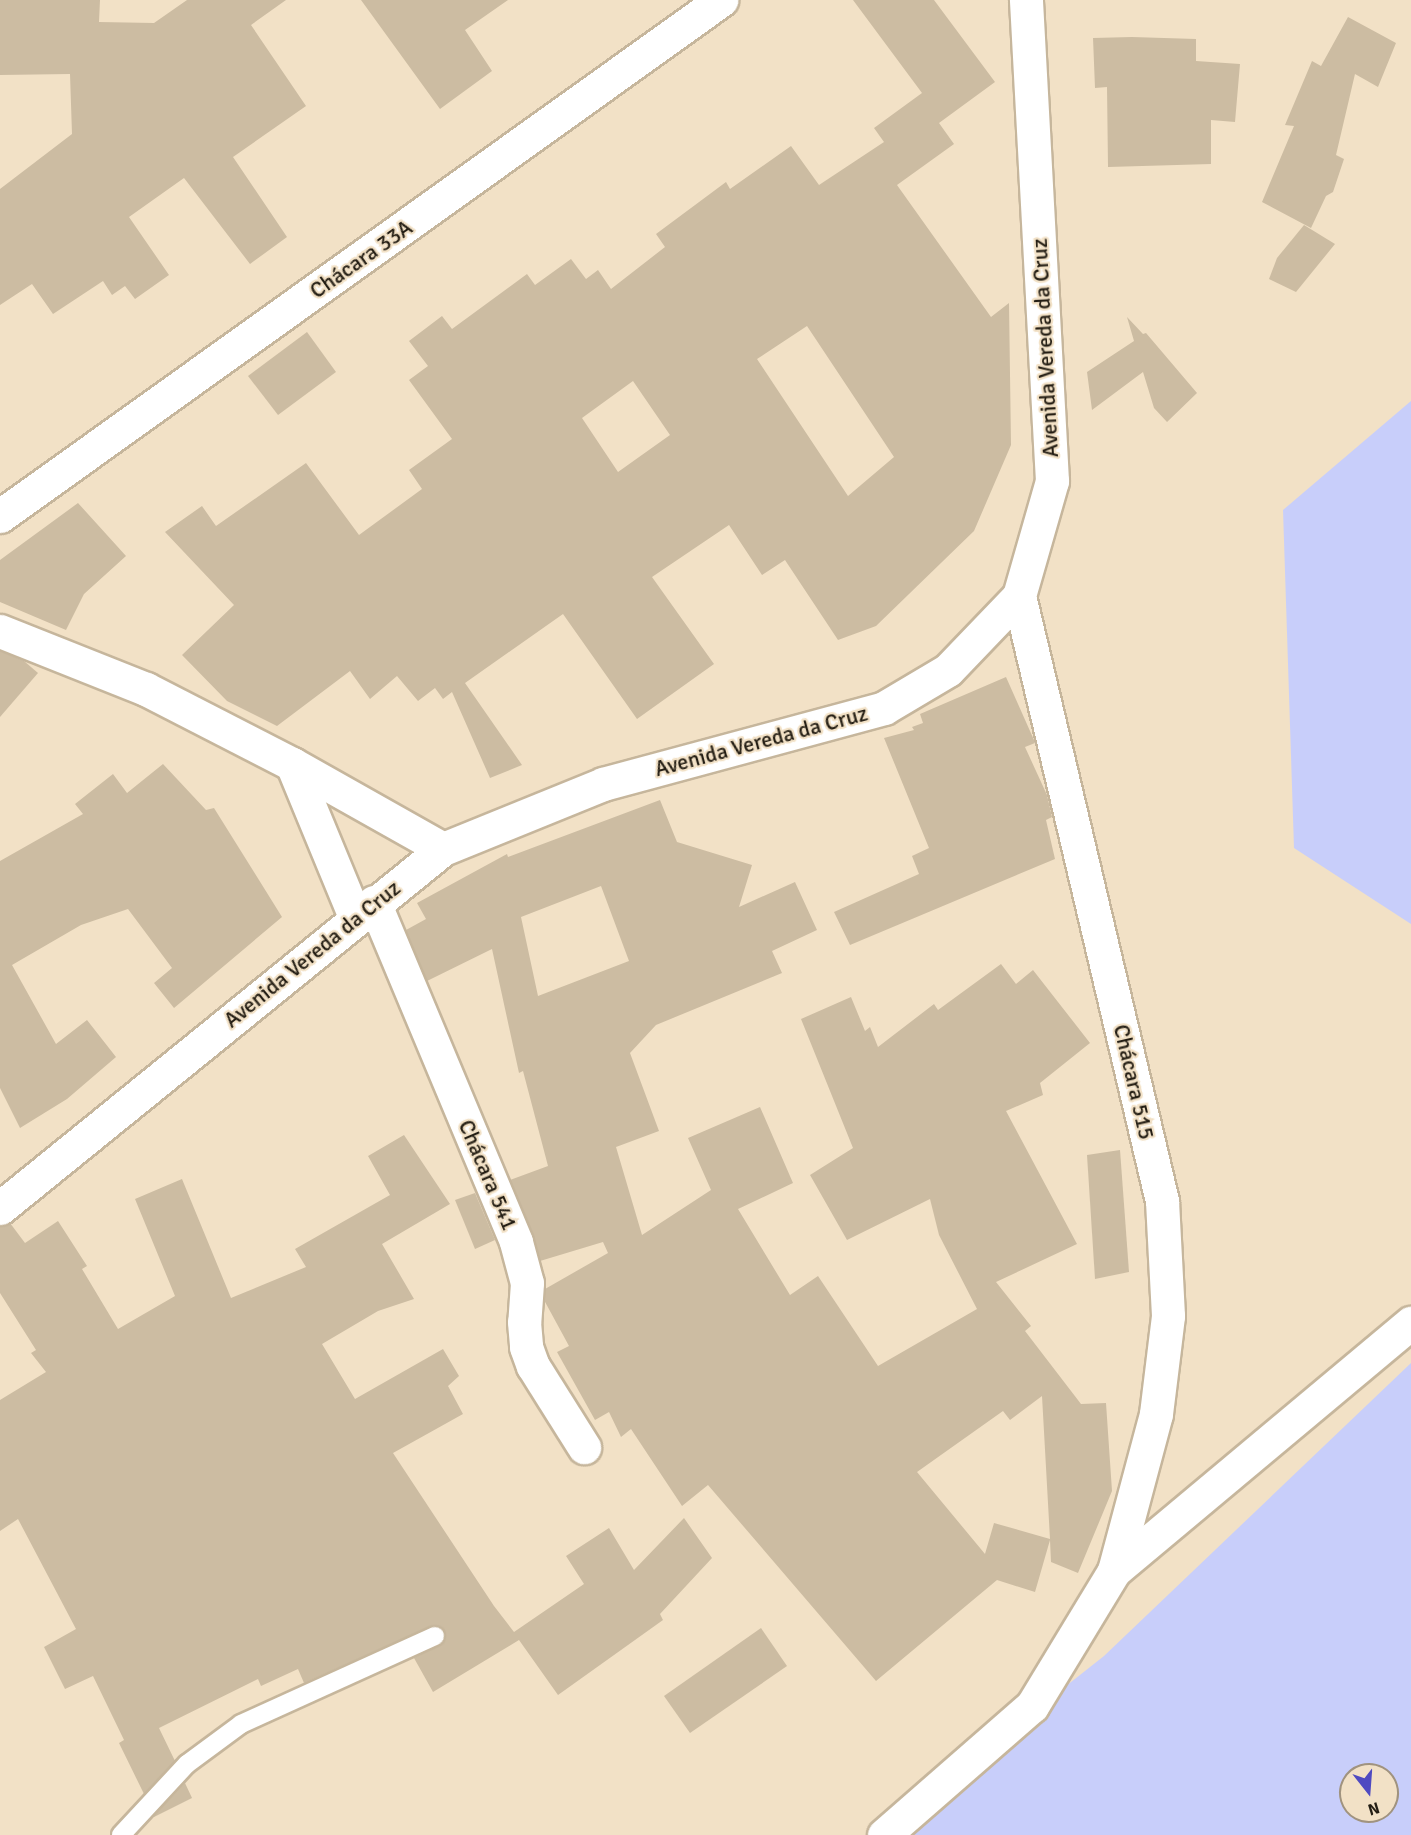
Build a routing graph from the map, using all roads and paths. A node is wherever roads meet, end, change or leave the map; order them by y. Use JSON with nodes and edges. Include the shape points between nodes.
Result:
{"nodes":[{"id":1,"x":721,"y":0,"type":"edge"},
{"id":2,"x":1026,"y":0,"type":"edge"},
{"id":3,"x":0,"y":516,"type":"edge"},
{"id":4,"x":1019,"y":596,"type":"junction"},
{"id":5,"x":0,"y":631,"type":"edge"},
{"id":6,"x":292,"y":764,"type":"junction"},
{"id":7,"x":443,"y":849,"type":"junction"},
{"id":8,"x":365,"y":909,"type":"junction"},
{"id":9,"x":0,"y":1208,"type":"edge"},
{"id":10,"x":1411,"y":1323,"type":"edge"},
{"id":11,"x":584,"y":1447,"type":"dead end"},
{"id":12,"x":1114,"y":1571,"type":"junction"},
{"id":13,"x":435,"y":1636,"type":"dead end"},
{"id":14,"x":121,"y":1835,"type":"edge"},
{"id":15,"x":885,"y":1835,"type":"edge"}],
"edges":[{"from":1,"to":3,"type":"street","name":"Chácara 33A"},
{"from":2,"to":4,"type":"street","name":"Avenida Vereda da Cruz","via":[[1052,481]]},
{"from":4,"to":7,"type":"street","name":"Avenida Vereda da Cruz","via":[[948,670],[884,708],[603,784]]},
{"from":4,"to":12,"type":"street","name":"Chácara 515","via":[[1162,1201],[1168,1316],[1156,1414]]},
{"from":5,"to":6,"type":"street","via":[[146,689]]},
{"from":6,"to":7,"type":"street"},
{"from":6,"to":8,"type":"street","name":"Chácara 541"},
{"from":7,"to":8,"type":"street","name":"Avenida Vereda da Cruz"},
{"from":8,"to":9,"type":"street","name":"Avenida Vereda da Cruz"},
{"from":8,"to":11,"type":"street","name":"Chácara 541","via":[[516,1242],[527,1283],[524,1323],[533,1366]]},
{"from":10,"to":12,"type":"street"},
{"from":12,"to":15,"type":"street","via":[[1032,1706]]},
{"from":13,"to":14,"type":"lane","via":[[241,1724],[187,1764]]}]}
